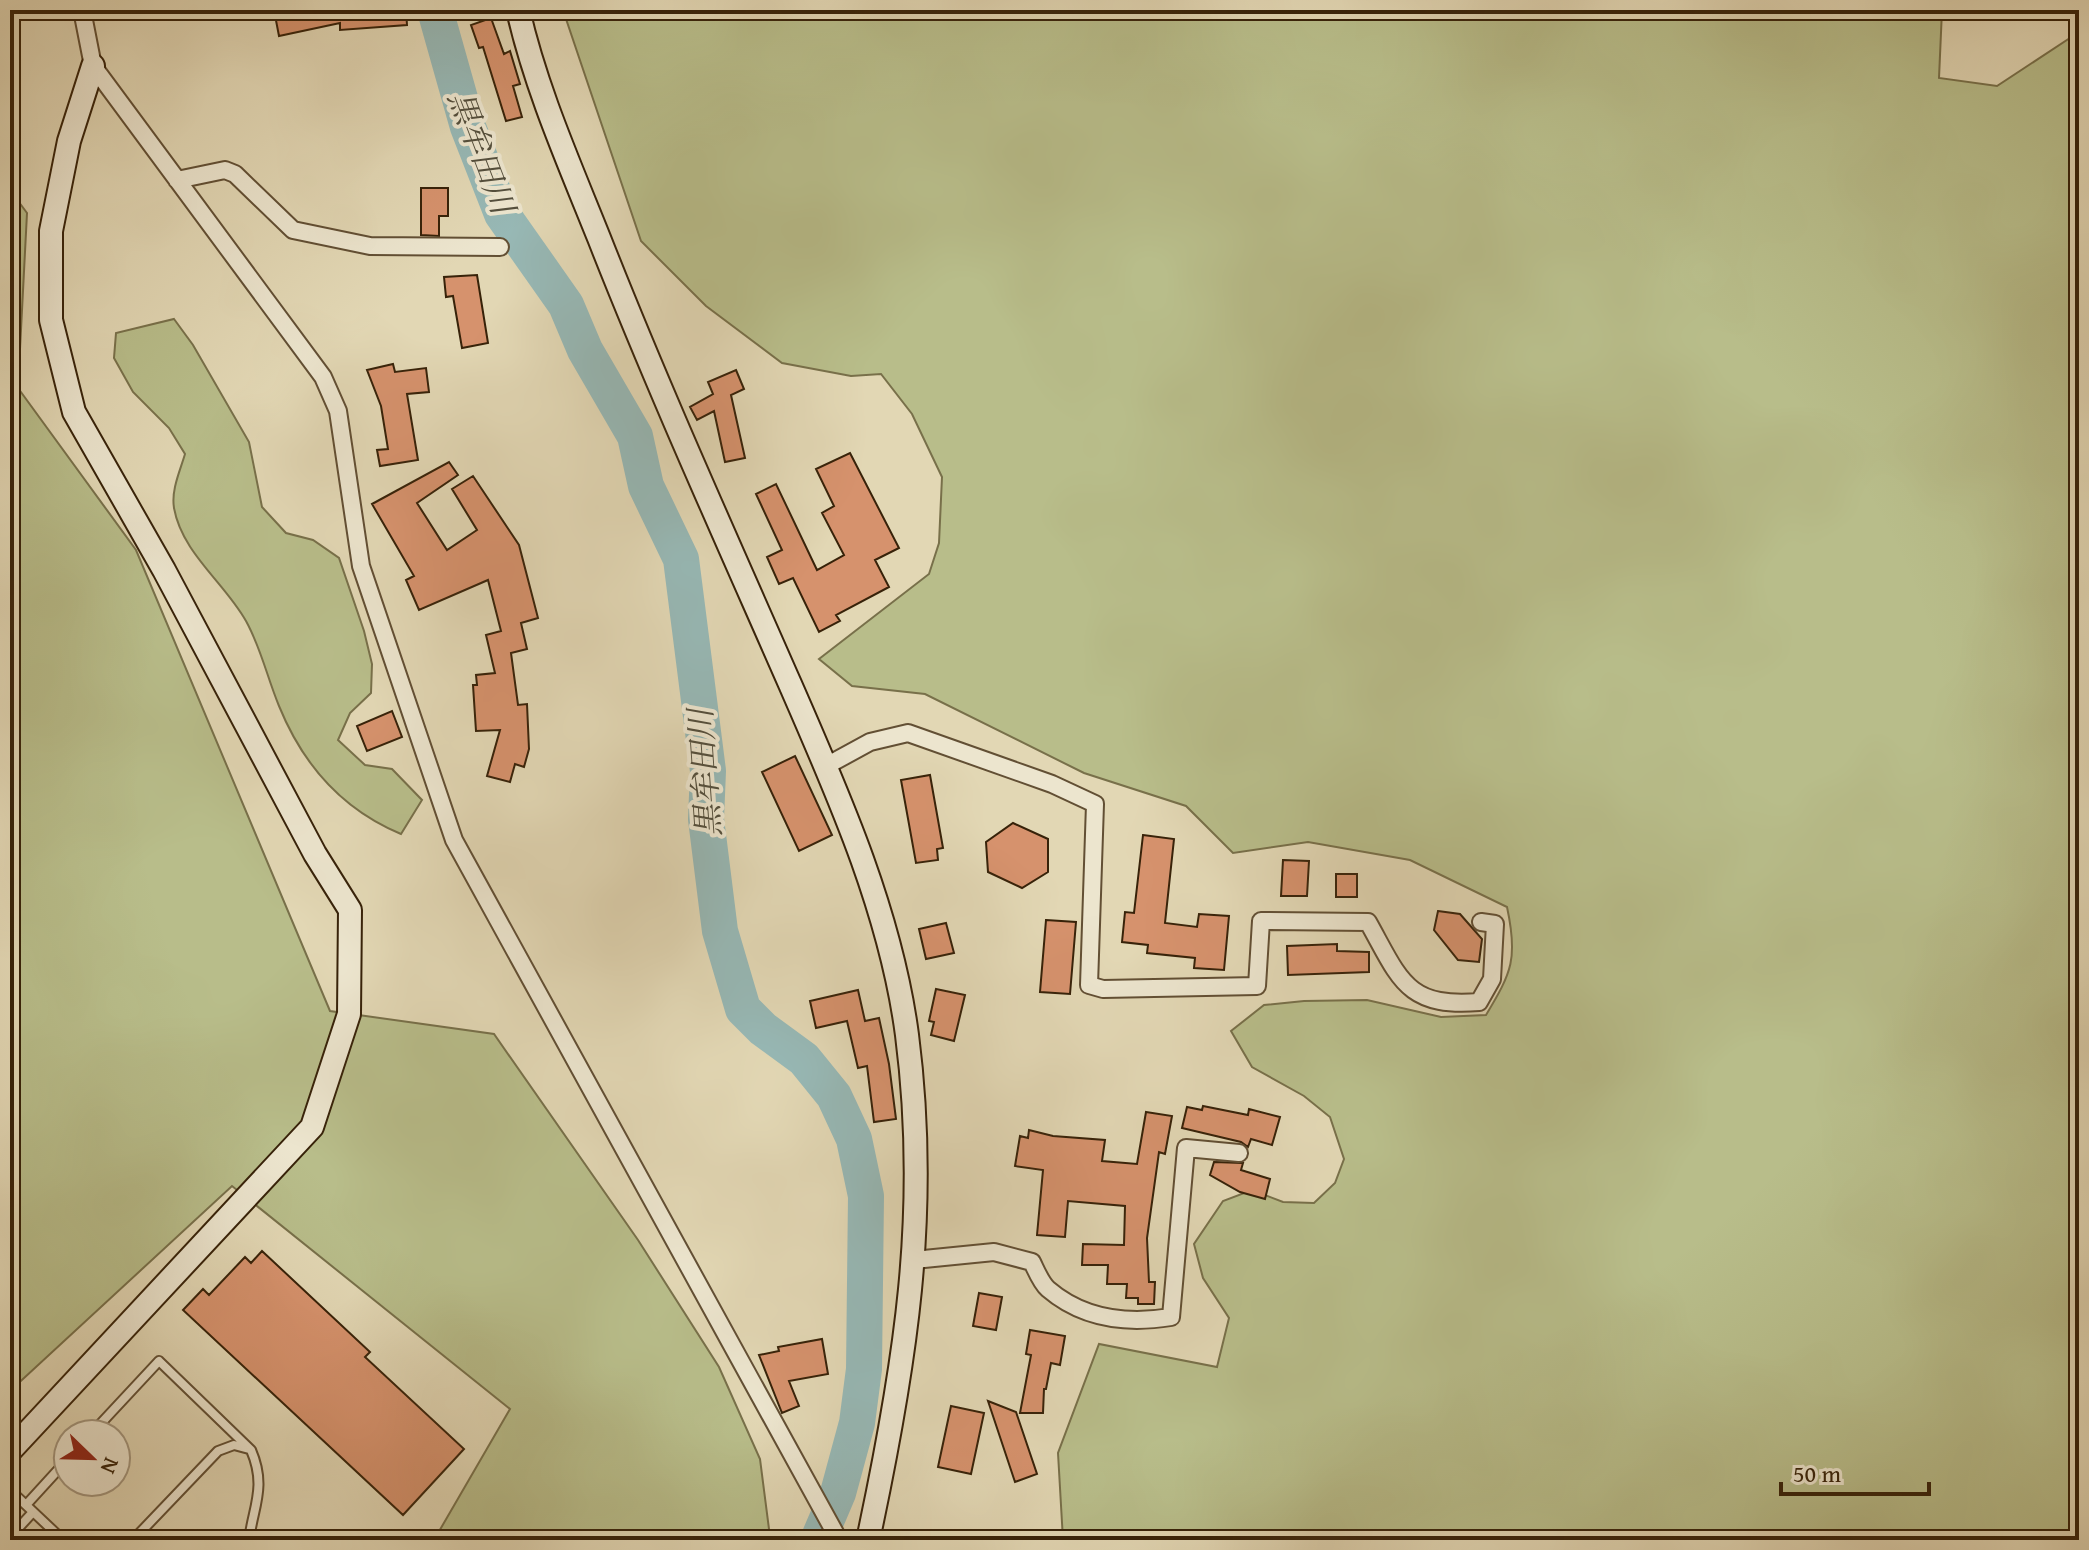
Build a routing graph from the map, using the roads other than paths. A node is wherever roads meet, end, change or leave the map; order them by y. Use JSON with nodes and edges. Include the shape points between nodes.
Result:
{"nodes":[{"id":1,"x":82,"y":10,"type":"edge"},
{"id":2,"x":518,"y":10,"type":"edge"},
{"id":3,"x":93,"y":66,"type":"junction"},
{"id":4,"x":177,"y":180,"type":"junction"},
{"id":5,"x":500,"y":247,"type":"dead end"},
{"id":6,"x":826,"y":766,"type":"junction"},
{"id":7,"x":1481,"y":922,"type":"dead end"},
{"id":8,"x":1239,"y":1153,"type":"dead end"},
{"id":9,"x":914,"y":1260,"type":"junction"},
{"id":10,"x":106,"y":1418,"type":"edge"},
{"id":11,"x":251,"y":1450,"type":"junction"},
{"id":12,"x":10,"y":1451,"type":"edge"},
{"id":13,"x":52,"y":1477,"type":"edge"},
{"id":14,"x":10,"y":1490,"type":"edge"},
{"id":15,"x":26,"y":1505,"type":"junction"},
{"id":16,"x":33,"y":1512,"type":"junction"},
{"id":17,"x":10,"y":1537,"type":"edge"},
{"id":18,"x":63,"y":1540,"type":"edge"},
{"id":19,"x":133,"y":1540,"type":"edge"},
{"id":20,"x":249,"y":1540,"type":"edge"},
{"id":21,"x":839,"y":1540,"type":"edge"},
{"id":22,"x":868,"y":1540,"type":"edge"}],
"edges":[{"from":1,"to":3,"type":"street"},
{"from":2,"to":6,"type":"street","via":[[532,70],[627,309]]},
{"from":3,"to":4,"type":"street"},
{"from":3,"to":12,"type":"street","via":[[69,141],[51,231],[51,320],[74,412],[350,910],[349,1014],[312,1127]]},
{"from":4,"to":5,"type":"street","via":[[225,170],[293,230],[355,243]]},
{"from":4,"to":21,"type":"street","via":[[323,377],[338,411],[361,566],[454,840]]},
{"from":6,"to":7,"type":"street","via":[[870,742],[908,733],[1095,804],[1089,985],[1103,989],[1257,986],[1261,921],[1368,922],[1396,971],[1420,996],[1451,1004],[1479,1002],[1492,979],[1495,924]]},
{"from":6,"to":9,"type":"street","via":[[874,894],[907,1035],[918,1179]]},
{"from":8,"to":9,"type":"street","via":[[1186,1148],[1171,1317],[1135,1323],[1095,1315],[1046,1288],[1032,1262],[994,1252]]},
{"from":9,"to":22,"type":"street","via":[[907,1345]]},
{"from":10,"to":11,"type":"lane","via":[[159,1361]]},
{"from":11,"to":19,"type":"lane","via":[[234,1445],[218,1451]]},
{"from":11,"to":20,"type":"lane","via":[[257,1464],[258,1510]]},
{"from":13,"to":15,"type":"lane"},
{"from":14,"to":15,"type":"lane"},
{"from":15,"to":16,"type":"lane"},
{"from":16,"to":17,"type":"lane"},
{"from":16,"to":18,"type":"lane"}]}
